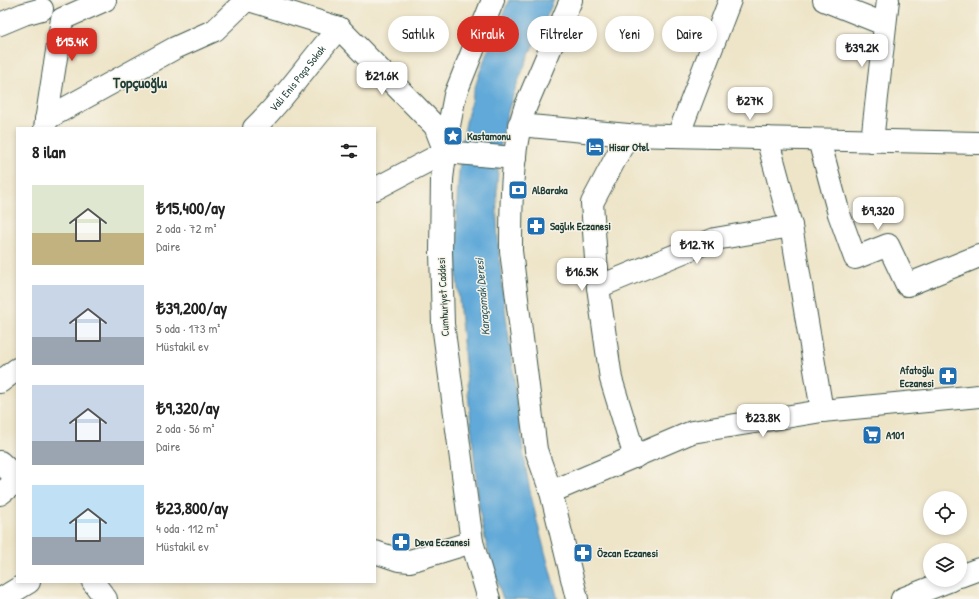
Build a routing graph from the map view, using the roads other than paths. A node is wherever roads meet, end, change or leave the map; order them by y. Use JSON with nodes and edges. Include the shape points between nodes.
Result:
{"nodes":[{"id":1,"x":246,"y":0,"type":"edge"},
{"id":2,"x":249,"y":0,"type":"edge"},
{"id":3,"x":493,"y":0,"type":"edge"},
{"id":4,"x":571,"y":0,"type":"edge"},
{"id":5,"x":730,"y":0,"type":"edge"},
{"id":6,"x":824,"y":0,"type":"edge"},
{"id":7,"x":888,"y":0,"type":"edge"},
{"id":8,"x":93,"y":2,"type":"edge"},
{"id":9,"x":40,"y":4,"type":"edge"},
{"id":10,"x":0,"y":24,"type":"edge"},
{"id":11,"x":884,"y":24,"type":"junction"},
{"id":12,"x":339,"y":28,"type":"junction"},
{"id":13,"x":59,"y":37,"type":"junction"},
{"id":14,"x":46,"y":123,"type":"edge"},
{"id":15,"x":519,"y":125,"type":"junction"},
{"id":16,"x":255,"y":127,"type":"edge"},
{"id":17,"x":628,"y":135,"type":"junction"},
{"id":18,"x":678,"y":136,"type":"junction"},
{"id":19,"x":767,"y":138,"type":"junction"},
{"id":20,"x":819,"y":140,"type":"junction"},
{"id":21,"x":872,"y":141,"type":"junction"},
{"id":22,"x":979,"y":143,"type":"edge"},
{"id":23,"x":445,"y":152,"type":"junction"},
{"id":24,"x":515,"y":158,"type":"junction"},
{"id":25,"x":376,"y":188,"type":"edge"},
{"id":26,"x":791,"y":226,"type":"junction"},
{"id":27,"x":979,"y":256,"type":"edge"},
{"id":28,"x":598,"y":287,"type":"junction"},
{"id":29,"x":16,"y":370,"type":"edge"},
{"id":30,"x":0,"y":382,"type":"edge"},
{"id":31,"x":979,"y":396,"type":"edge"},
{"id":32,"x":822,"y":411,"type":"junction"},
{"id":33,"x":635,"y":457,"type":"junction"},
{"id":34,"x":0,"y":462,"type":"edge"},
{"id":35,"x":16,"y":479,"type":"edge"},
{"id":36,"x":16,"y":481,"type":"edge"},
{"id":37,"x":551,"y":492,"type":"junction"},
{"id":38,"x":0,"y":494,"type":"edge"},
{"id":39,"x":472,"y":542,"type":"junction"},
{"id":40,"x":376,"y":552,"type":"edge"},
{"id":41,"x":979,"y":569,"type":"edge"},
{"id":42,"x":967,"y":573,"type":"edge"},
{"id":43,"x":27,"y":583,"type":"edge"},
{"id":44,"x":94,"y":583,"type":"edge"},
{"id":45,"x":933,"y":587,"type":"edge"},
{"id":46,"x":1,"y":599,"type":"edge"},
{"id":47,"x":106,"y":599,"type":"edge"},
{"id":48,"x":489,"y":599,"type":"edge"},
{"id":49,"x":577,"y":599,"type":"edge"},
{"id":50,"x":902,"y":599,"type":"edge"}],
"edges":[{"from":1,"to":14,"type":"street","via":[[214,30],[175,48]]},
{"from":2,"to":12,"type":"street"},
{"from":3,"to":23,"type":"street","name":"Cumhuriyet Caddesi","via":[[455,95]]},
{"from":4,"to":15,"type":"street"},
{"from":5,"to":18,"type":"street"},
{"from":6,"to":11,"type":"street"},
{"from":7,"to":11,"type":"street"},
{"from":8,"to":13,"type":"street","via":[[62,19]]},
{"from":9,"to":10,"type":"street"},
{"from":9,"to":13,"type":"street"},
{"from":11,"to":21,"type":"street"},
{"from":12,"to":16,"type":"street","name":"Vali Enis Paşa Sokak"},
{"from":12,"to":23,"type":"street","via":[[435,126]]},
{"from":13,"to":14,"type":"street"},
{"from":15,"to":17,"type":"street"},
{"from":15,"to":24,"type":"street"},
{"from":17,"to":18,"type":"street"},
{"from":17,"to":28,"type":"street","via":[[592,203]]},
{"from":18,"to":19,"type":"street"},
{"from":19,"to":20,"type":"street"},
{"from":19,"to":26,"type":"street"},
{"from":20,"to":21,"type":"street"},
{"from":20,"to":27,"type":"street","via":[[839,214],[855,258],[888,245],[906,285]]},
{"from":21,"to":22,"type":"street"},
{"from":23,"to":24,"type":"street"},
{"from":23,"to":25,"type":"street"},
{"from":23,"to":39,"type":"street","name":"Cumhuriyet Caddesi","via":[[441,252],[443,324]]},
{"from":24,"to":37,"type":"street","via":[[511,251],[536,450]]},
{"from":26,"to":28,"type":"street","via":[[715,239]]},
{"from":26,"to":32,"type":"street"},
{"from":28,"to":33,"type":"street","via":[[611,379]]},
{"from":29,"to":30,"type":"street"},
{"from":31,"to":32,"type":"street"},
{"from":32,"to":33,"type":"street","via":[[692,432]]},
{"from":33,"to":37,"type":"street"},
{"from":34,"to":35,"type":"street"},
{"from":36,"to":38,"type":"street"},
{"from":37,"to":49,"type":"street"},
{"from":39,"to":40,"type":"street","via":[[410,561]]},
{"from":39,"to":48,"type":"street","name":"Cumhuriyet Caddesi"},
{"from":41,"to":42,"type":"street"},
{"from":43,"to":46,"type":"street"},
{"from":44,"to":47,"type":"street"},
{"from":45,"to":50,"type":"street"}]}
